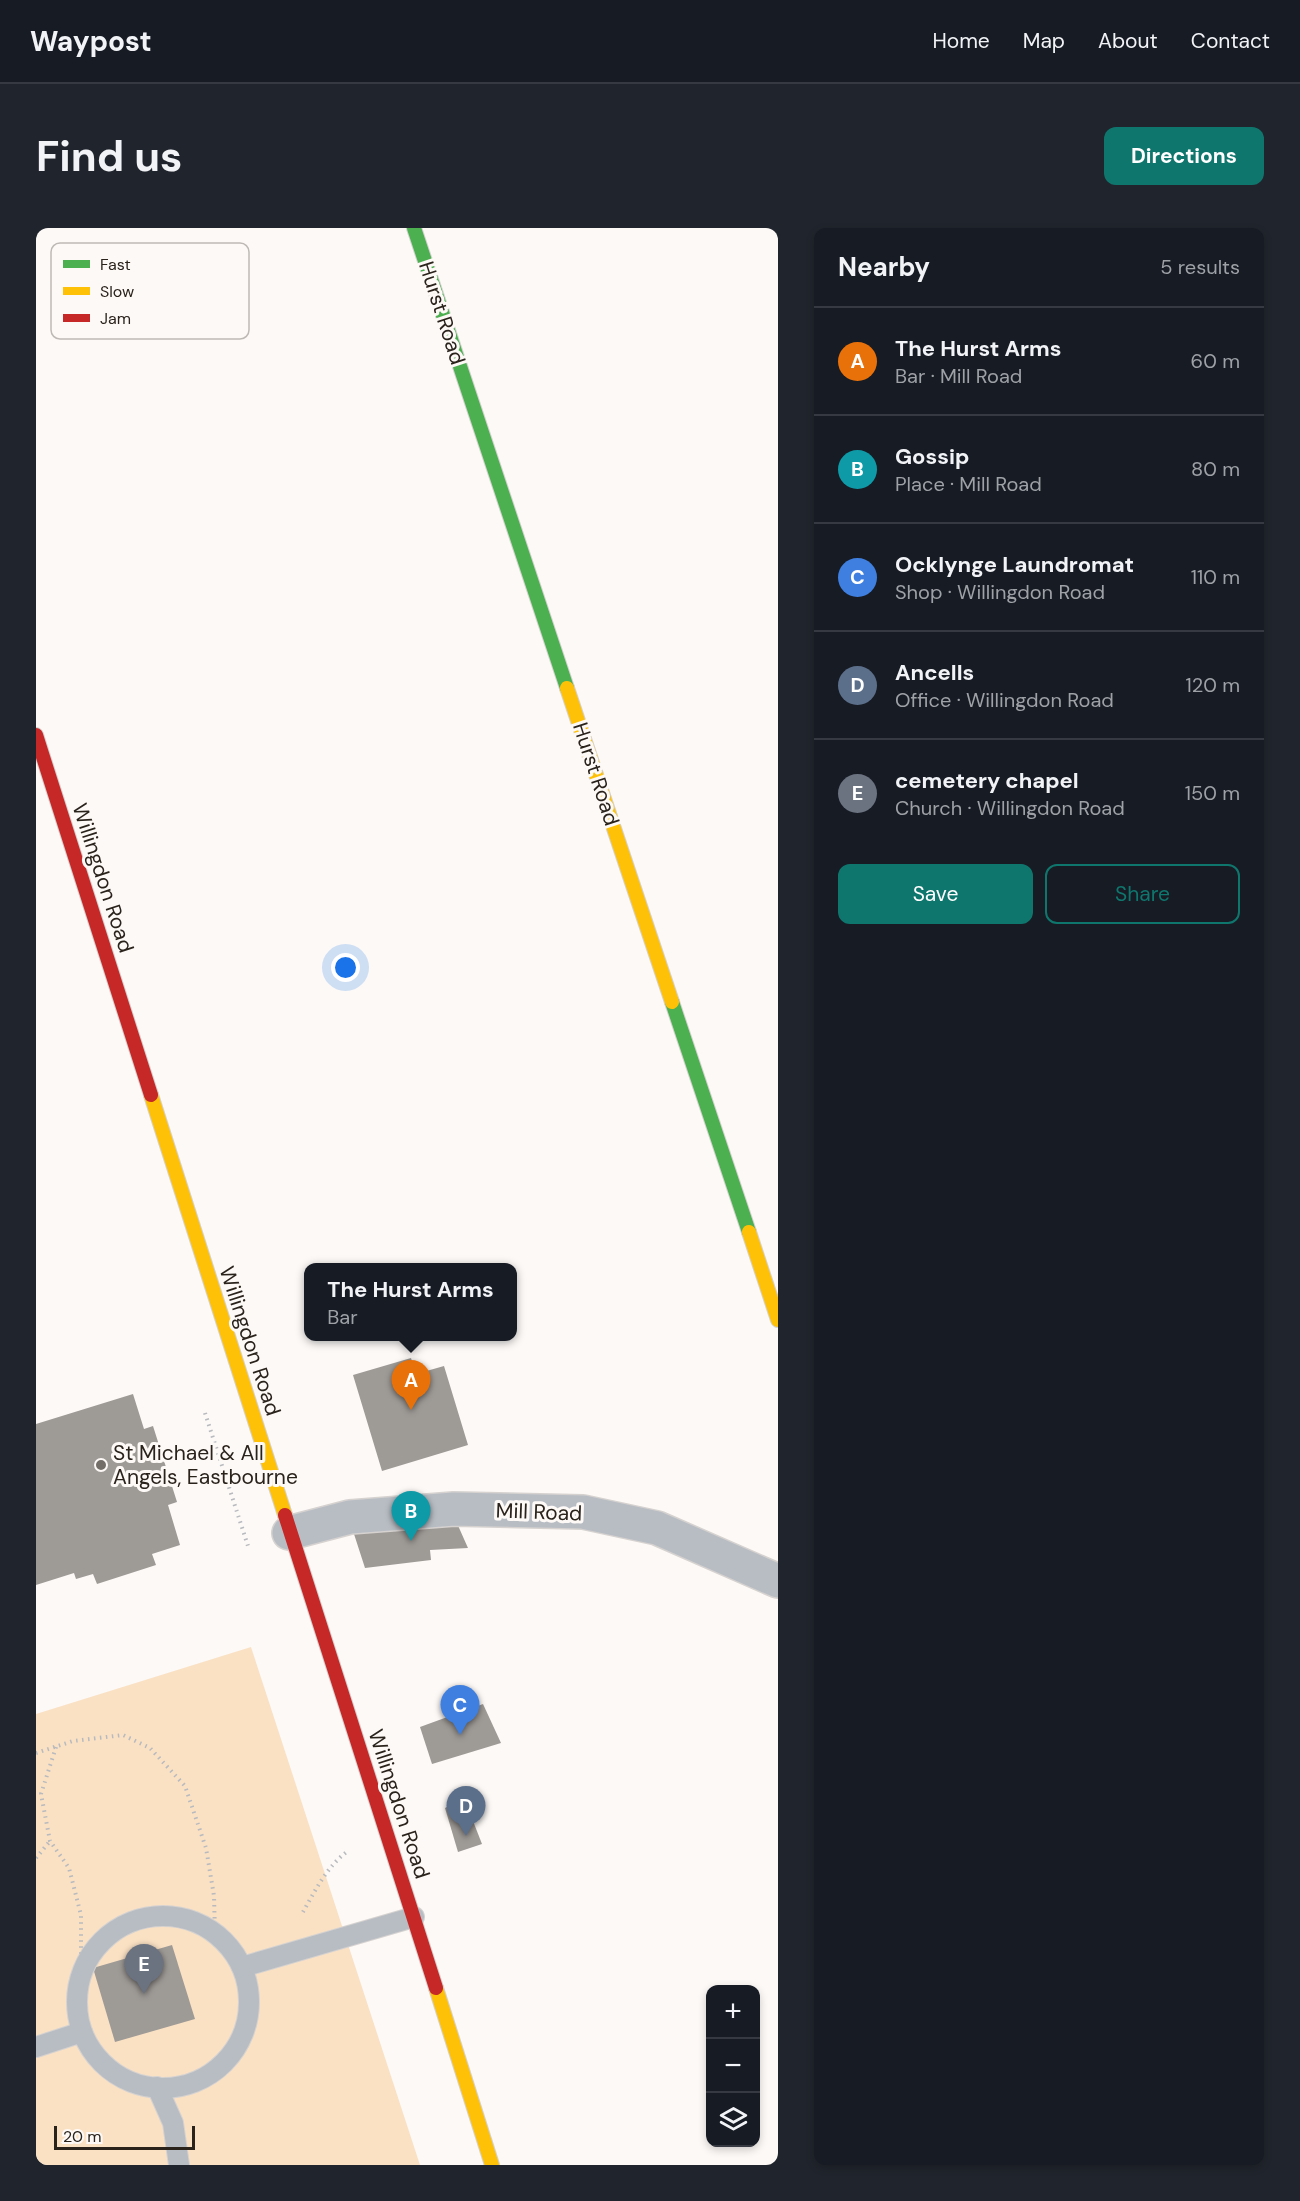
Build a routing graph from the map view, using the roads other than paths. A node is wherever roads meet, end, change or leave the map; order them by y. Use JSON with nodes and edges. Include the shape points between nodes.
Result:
{"nodes":[{"id":1,"x":414,"y":228,"type":"edge"},
{"id":2,"x":36,"y":735,"type":"edge"},
{"id":3,"x":778,"y":1320,"type":"edge"},
{"id":4,"x":289,"y":1533,"type":"junction"},
{"id":5,"x":776,"y":1575,"type":"edge"},
{"id":6,"x":414,"y":1917,"type":"junction"},
{"id":7,"x":242,"y":1967,"type":"junction"},
{"id":8,"x":82,"y":2032,"type":"junction"},
{"id":9,"x":36,"y":2047,"type":"edge"},
{"id":10,"x":157,"y":2087,"type":"junction"},
{"id":11,"x":179,"y":2165,"type":"edge"},
{"id":12,"x":492,"y":2165,"type":"edge"}],
"edges":[{"from":1,"to":3,"type":"main road","name":"Hurst Road"},
{"from":2,"to":4,"type":"main road","name":"Willingdon Road"},
{"from":4,"to":5,"type":"street","name":"Mill Road","via":[[350,1517],[454,1509],[583,1512],[657,1528]]},
{"from":4,"to":6,"type":"main road","name":"Willingdon Road"},
{"from":6,"to":7,"type":"lane"},
{"from":6,"to":12,"type":"main road","name":"Willingdon Road"},
{"from":7,"to":8,"type":"lane","via":[[226,1943],[202,1925],[174,1917],[145,1917],[117,1928],[95,1948],[81,1974],[77,2003]]},
{"from":7,"to":10,"type":"lane","via":[[249,1994],[248,2021],[237,2047],[219,2068],[196,2082],[169,2089]]},
{"from":8,"to":9,"type":"lane"},
{"from":8,"to":10,"type":"lane","via":[[96,2056],[116,2074]]},
{"from":10,"to":11,"type":"lane","via":[[173,2123]]}]}
